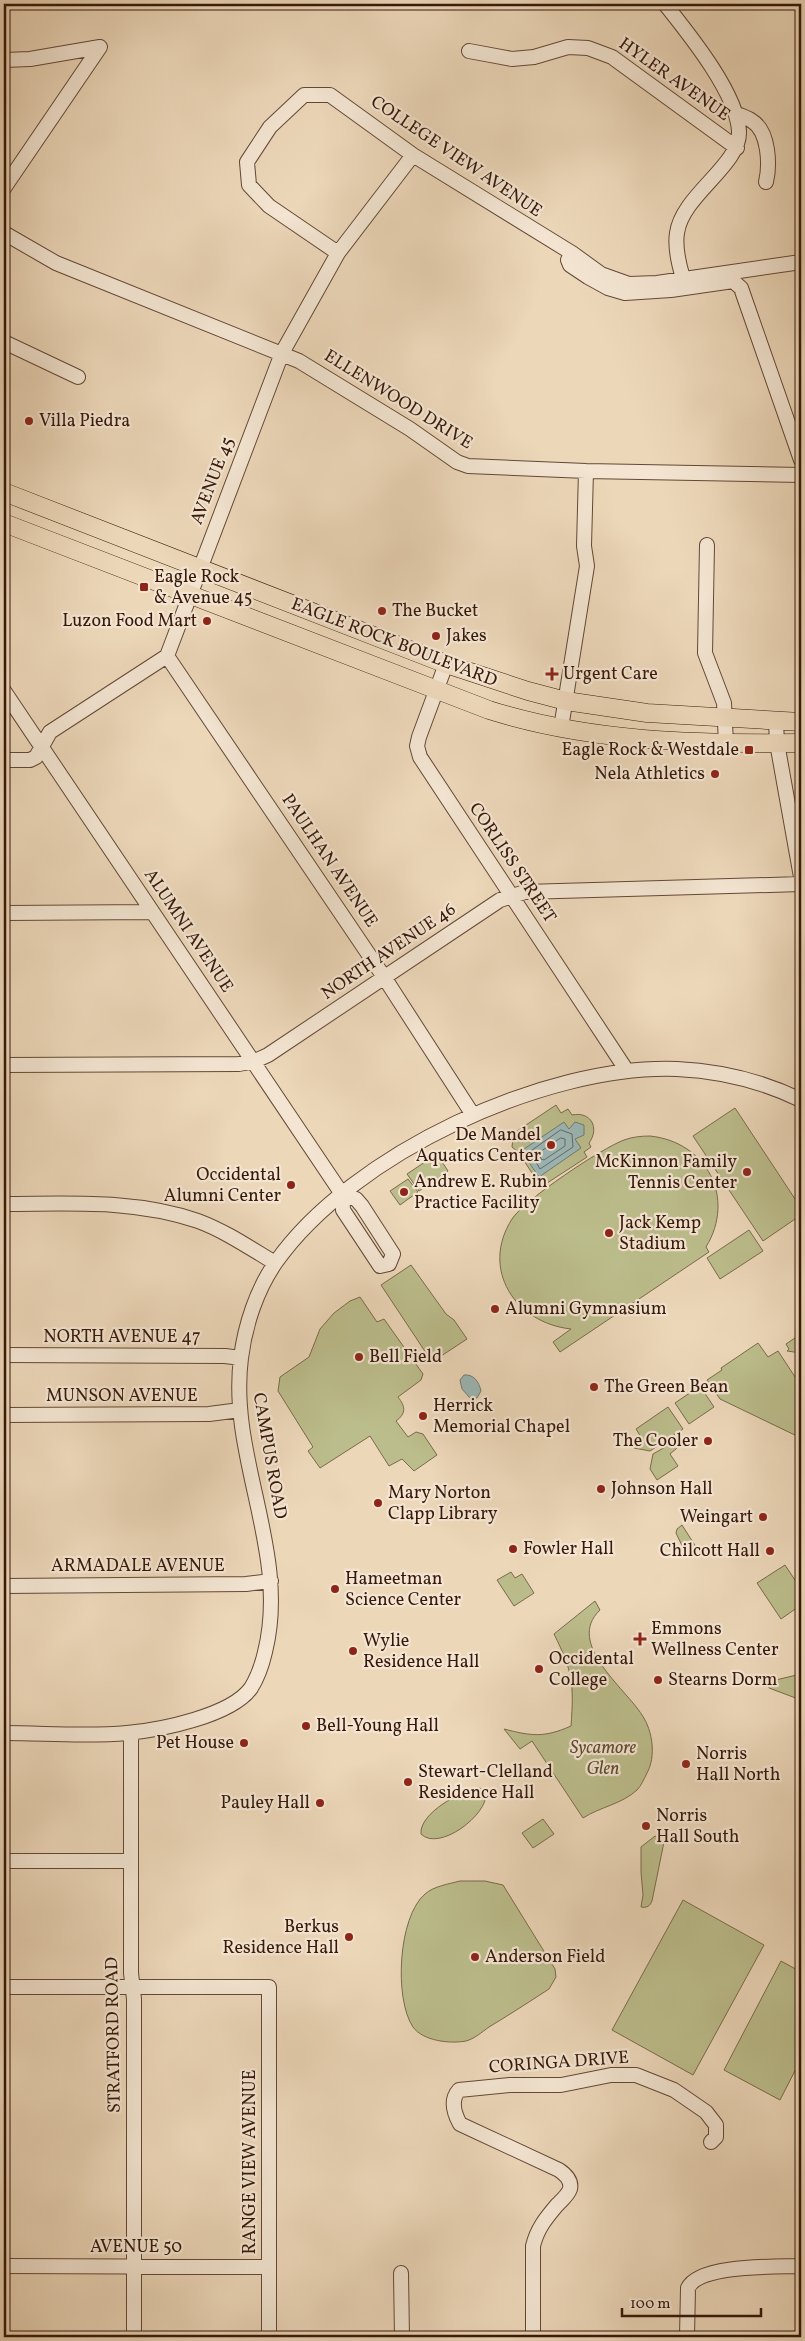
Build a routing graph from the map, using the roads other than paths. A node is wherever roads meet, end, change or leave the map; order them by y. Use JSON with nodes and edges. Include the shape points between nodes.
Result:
{"nodes":[{"id":1,"x":665,"y":4,"type":"edge"},
{"id":2,"x":469,"y":51,"type":"dead end"},
{"id":3,"x":4,"y":60,"type":"edge"},
{"id":4,"x":737,"y":114,"type":"junction"},
{"id":5,"x":737,"y":148,"type":"junction"},
{"id":6,"x":412,"y":155,"type":"junction"},
{"id":7,"x":766,"y":182,"type":"dead end"},
{"id":8,"x":4,"y":188,"type":"edge"},
{"id":9,"x":4,"y":233,"type":"edge"},
{"id":10,"x":338,"y":253,"type":"junction"},
{"id":11,"x":572,"y":253,"type":"junction"},
{"id":12,"x":801,"y":262,"type":"edge"},
{"id":13,"x":683,"y":278,"type":"junction"},
{"id":14,"x":4,"y":342,"type":"edge"},
{"id":15,"x":282,"y":353,"type":"junction"},
{"id":16,"x":78,"y":377,"type":"dead end"},
{"id":17,"x":801,"y":460,"type":"edge"},
{"id":18,"x":586,"y":471,"type":"junction"},
{"id":19,"x":801,"y":474,"type":"edge"},
{"id":20,"x":4,"y":492,"type":"edge"},
{"id":21,"x":4,"y":522,"type":"edge"},
{"id":22,"x":707,"y":545,"type":"dead end"},
{"id":23,"x":200,"y":569,"type":"junction"},
{"id":24,"x":190,"y":595,"type":"junction"},
{"id":25,"x":167,"y":656,"type":"junction"},
{"id":26,"x":446,"y":664,"type":"junction"},
{"id":27,"x":437,"y":690,"type":"junction"},
{"id":28,"x":4,"y":691,"type":"edge"},
{"id":29,"x":566,"y":701,"type":"junction"},
{"id":30,"x":725,"y":718,"type":"junction"},
{"id":31,"x":776,"y":722,"type":"junction"},
{"id":32,"x":801,"y":722,"type":"edge"},
{"id":33,"x":561,"y":728,"type":"junction"},
{"id":34,"x":726,"y":743,"type":"junction"},
{"id":35,"x":777,"y":743,"type":"junction"},
{"id":36,"x":801,"y":743,"type":"edge"},
{"id":37,"x":42,"y":748,"type":"junction"},
{"id":38,"x":4,"y":760,"type":"edge"},
{"id":39,"x":801,"y":877,"type":"edge"},
{"id":40,"x":801,"y":884,"type":"edge"},
{"id":41,"x":512,"y":896,"type":"junction"},
{"id":42,"x":152,"y":912,"type":"junction"},
{"id":43,"x":4,"y":913,"type":"edge"},
{"id":44,"x":384,"y":977,"type":"junction"},
{"id":45,"x":255,"y":1061,"type":"junction"},
{"id":46,"x":4,"y":1065,"type":"edge"},
{"id":47,"x":627,"y":1071,"type":"junction"},
{"id":48,"x":801,"y":1100,"type":"edge"},
{"id":49,"x":473,"y":1115,"type":"junction"},
{"id":50,"x":342,"y":1194,"type":"junction"},
{"id":51,"x":4,"y":1204,"type":"edge"},
{"id":52,"x":275,"y":1263,"type":"junction"},
{"id":53,"x":4,"y":1355,"type":"edge"},
{"id":54,"x":240,"y":1358,"type":"junction"},
{"id":55,"x":240,"y":1410,"type":"junction"},
{"id":56,"x":4,"y":1415,"type":"edge"},
{"id":57,"x":271,"y":1581,"type":"junction"},
{"id":58,"x":4,"y":1586,"type":"edge"},
{"id":59,"x":4,"y":1733,"type":"edge"},
{"id":60,"x":131,"y":1733,"type":"junction"},
{"id":61,"x":4,"y":1861,"type":"edge"},
{"id":62,"x":131,"y":1861,"type":"junction"},
{"id":63,"x":132,"y":1986,"type":"junction"},
{"id":64,"x":4,"y":1987,"type":"edge"},
{"id":65,"x":711,"y":2142,"type":"dead end"},
{"id":66,"x":134,"y":2265,"type":"junction"},
{"id":67,"x":4,"y":2266,"type":"edge"},
{"id":68,"x":801,"y":2266,"type":"edge"},
{"id":69,"x":269,"y":2267,"type":"junction"},
{"id":70,"x":402,"y":2273,"type":"dead end"},
{"id":71,"x":134,"y":2337,"type":"edge"},
{"id":72,"x":269,"y":2337,"type":"edge"},
{"id":73,"x":402,"y":2337,"type":"edge"},
{"id":74,"x":533,"y":2337,"type":"edge"},
{"id":75,"x":687,"y":2337,"type":"edge"}],
"edges":[{"from":1,"to":4,"type":"street","via":[[714,70]]},
{"from":2,"to":5,"type":"street","name":"HYLER AVENUE","via":[[512,59],[534,57],[568,47],[588,48],[612,56]]},
{"from":3,"to":8,"type":"street","via":[[100,47]]},
{"from":4,"to":5,"type":"street","via":[[740,132]]},
{"from":4,"to":7,"type":"street","name":"HYLER AVENUE","via":[[753,121],[761,130],[769,169]]},
{"from":5,"to":13,"type":"street","via":[[680,219],[676,234]]},
{"from":6,"to":10,"type":"street","name":"AVENUE 45"},
{"from":6,"to":10,"type":"street","name":"COLLEGE VIEW AVENUE","via":[[330,95],[304,95],[270,127],[247,162],[248,186],[269,206]]},
{"from":6,"to":11,"type":"street","name":"COLLEGE VIEW AVENUE"},
{"from":9,"to":15,"type":"street","name":"ELLENWOOD DRIVE","via":[[56,263]]},
{"from":10,"to":15,"type":"street","name":"AVENUE 45"},
{"from":11,"to":13,"type":"street","name":"COLLEGE VIEW AVENUE","via":[[601,274],[629,284]]},
{"from":11,"to":17,"type":"street","via":[[568,260],[575,269],[608,288],[625,292],[671,290],[733,281],[741,288]]},
{"from":12,"to":13,"type":"street","name":"COLLEGE VIEW AVENUE"},
{"from":14,"to":16,"type":"street"},
{"from":15,"to":18,"type":"street","name":"ELLENWOOD DRIVE","via":[[410,429],[457,462],[468,466]]},
{"from":15,"to":23,"type":"street","name":"AVENUE 45"},
{"from":18,"to":19,"type":"street","name":"ELLENWOOD DRIVE"},
{"from":18,"to":29,"type":"street","via":[[584,546],[588,566]]},
{"from":20,"to":23,"type":"main road","name":"EAGLE ROCK BOULEVARD"},
{"from":21,"to":24,"type":"main road","name":"EAGLE ROCK BOULEVARD"},
{"from":22,"to":30,"type":"street","via":[[704,644],[707,661],[724,702]]},
{"from":23,"to":24,"type":"street","name":"AVENUE 45"},
{"from":23,"to":26,"type":"main road","name":"EAGLE ROCK BOULEVARD"},
{"from":24,"to":25,"type":"street","name":"AVENUE 45"},
{"from":24,"to":27,"type":"main road","name":"EAGLE ROCK BOULEVARD"},
{"from":25,"to":37,"type":"street","via":[[50,732]]},
{"from":25,"to":44,"type":"street","name":"PAULHAN AVENUE"},
{"from":26,"to":27,"type":"street","name":"CORLISS STREET"},
{"from":26,"to":29,"type":"main road","name":"EAGLE ROCK BOULEVARD"},
{"from":27,"to":33,"type":"main road","name":"EAGLE ROCK BOULEVARD","via":[[493,711]]},
{"from":27,"to":41,"type":"street","name":"CORLISS STREET","via":[[420,737],[420,757]]},
{"from":28,"to":37,"type":"street","name":"ALUMNI AVENUE"},
{"from":29,"to":30,"type":"main road","name":"EAGLE ROCK BOULEVARD","via":[[654,714]]},
{"from":29,"to":33,"type":"street"},
{"from":30,"to":31,"type":"main road","name":"EAGLE ROCK BOULEVARD"},
{"from":30,"to":34,"type":"street"},
{"from":31,"to":32,"type":"main road","name":"EAGLE ROCK BOULEVARD"},
{"from":31,"to":35,"type":"street"},
{"from":33,"to":34,"type":"main road","name":"EAGLE ROCK BOULEVARD","via":[[657,741]]},
{"from":34,"to":35,"type":"main road","name":"EAGLE ROCK BOULEVARD"},
{"from":35,"to":36,"type":"main road","name":"EAGLE ROCK BOULEVARD"},
{"from":35,"to":39,"type":"street"},
{"from":37,"to":38,"type":"street","via":[[30,760]]},
{"from":37,"to":42,"type":"street","name":"ALUMNI AVENUE"},
{"from":40,"to":41,"type":"street","name":"NORTH AVENUE 46","via":[[526,892]]},
{"from":41,"to":44,"type":"street","name":"NORTH AVENUE 46","via":[[500,900]]},
{"from":41,"to":47,"type":"street","name":"CORLISS STREET"},
{"from":42,"to":43,"type":"street"},
{"from":42,"to":45,"type":"street","name":"ALUMNI AVENUE"},
{"from":44,"to":45,"type":"street","name":"NORTH AVENUE 46"},
{"from":44,"to":49,"type":"street","name":"PAULHAN AVENUE"},
{"from":45,"to":46,"type":"street","name":"NORTH AVENUE 46","via":[[239,1064]]},
{"from":45,"to":50,"type":"street","name":"ALUMNI AVENUE"},
{"from":47,"to":48,"type":"street","name":"CAMPUS ROAD","via":[[677,1069],[727,1074]]},
{"from":47,"to":49,"type":"street","name":"CAMPUS ROAD","via":[[531,1093]]},
{"from":49,"to":50,"type":"street","name":"CAMPUS ROAD","via":[[412,1146]]},
{"from":50,"to":50,"type":"street","name":"ALUMNI AVENUE","via":[[343,1210],[380,1266],[389,1264],[393,1254],[362,1206],[356,1199]]},
{"from":50,"to":52,"type":"street","name":"CAMPUS ROAD","via":[[302,1230]]},
{"from":51,"to":52,"type":"street","via":[[148,1207],[198,1221],[228,1234]]},
{"from":52,"to":54,"type":"street","name":"CAMPUS ROAD","via":[[254,1306]]},
{"from":53,"to":54,"type":"street","name":"NORTH AVENUE 47"},
{"from":54,"to":55,"type":"street","name":"CAMPUS ROAD"},
{"from":55,"to":56,"type":"street","name":"MUNSON AVENUE","via":[[209,1414]]},
{"from":55,"to":57,"type":"street","name":"CAMPUS ROAD"},
{"from":57,"to":58,"type":"street","name":"ARMADALE AVENUE"},
{"from":57,"to":60,"type":"street","name":"CAMPUS ROAD","via":[[269,1637],[260,1670],[240,1700],[214,1714]]},
{"from":59,"to":60,"type":"street","name":"CAMPUS ROAD"},
{"from":60,"to":62,"type":"street","name":"STRATFORD ROAD"},
{"from":61,"to":62,"type":"street"},
{"from":62,"to":63,"type":"street","name":"STRATFORD ROAD"},
{"from":63,"to":64,"type":"street"},
{"from":63,"to":66,"type":"street","name":"STRATFORD ROAD"},
{"from":63,"to":69,"type":"street","name":"RANGE VIEW AVENUE","via":[[268,1987]]},
{"from":65,"to":74,"type":"street","name":"CORINGA DRIVE","via":[[716,2137],[716,2125],[706,2112],[674,2090],[636,2075],[611,2075],[561,2085],[459,2090],[454,2107],[460,2124],[559,2170],[570,2182],[569,2192],[544,2220],[533,2246]]},
{"from":66,"to":67,"type":"street","name":"AVENUE 50"},
{"from":66,"to":69,"type":"street","name":"AVENUE 50"},
{"from":66,"to":71,"type":"street","name":"STRATFORD ROAD"},
{"from":68,"to":75,"type":"street","via":[[730,2270],[696,2278],[688,2288]]},
{"from":69,"to":72,"type":"street","name":"RANGE VIEW AVENUE"},
{"from":70,"to":73,"type":"street"}]}
